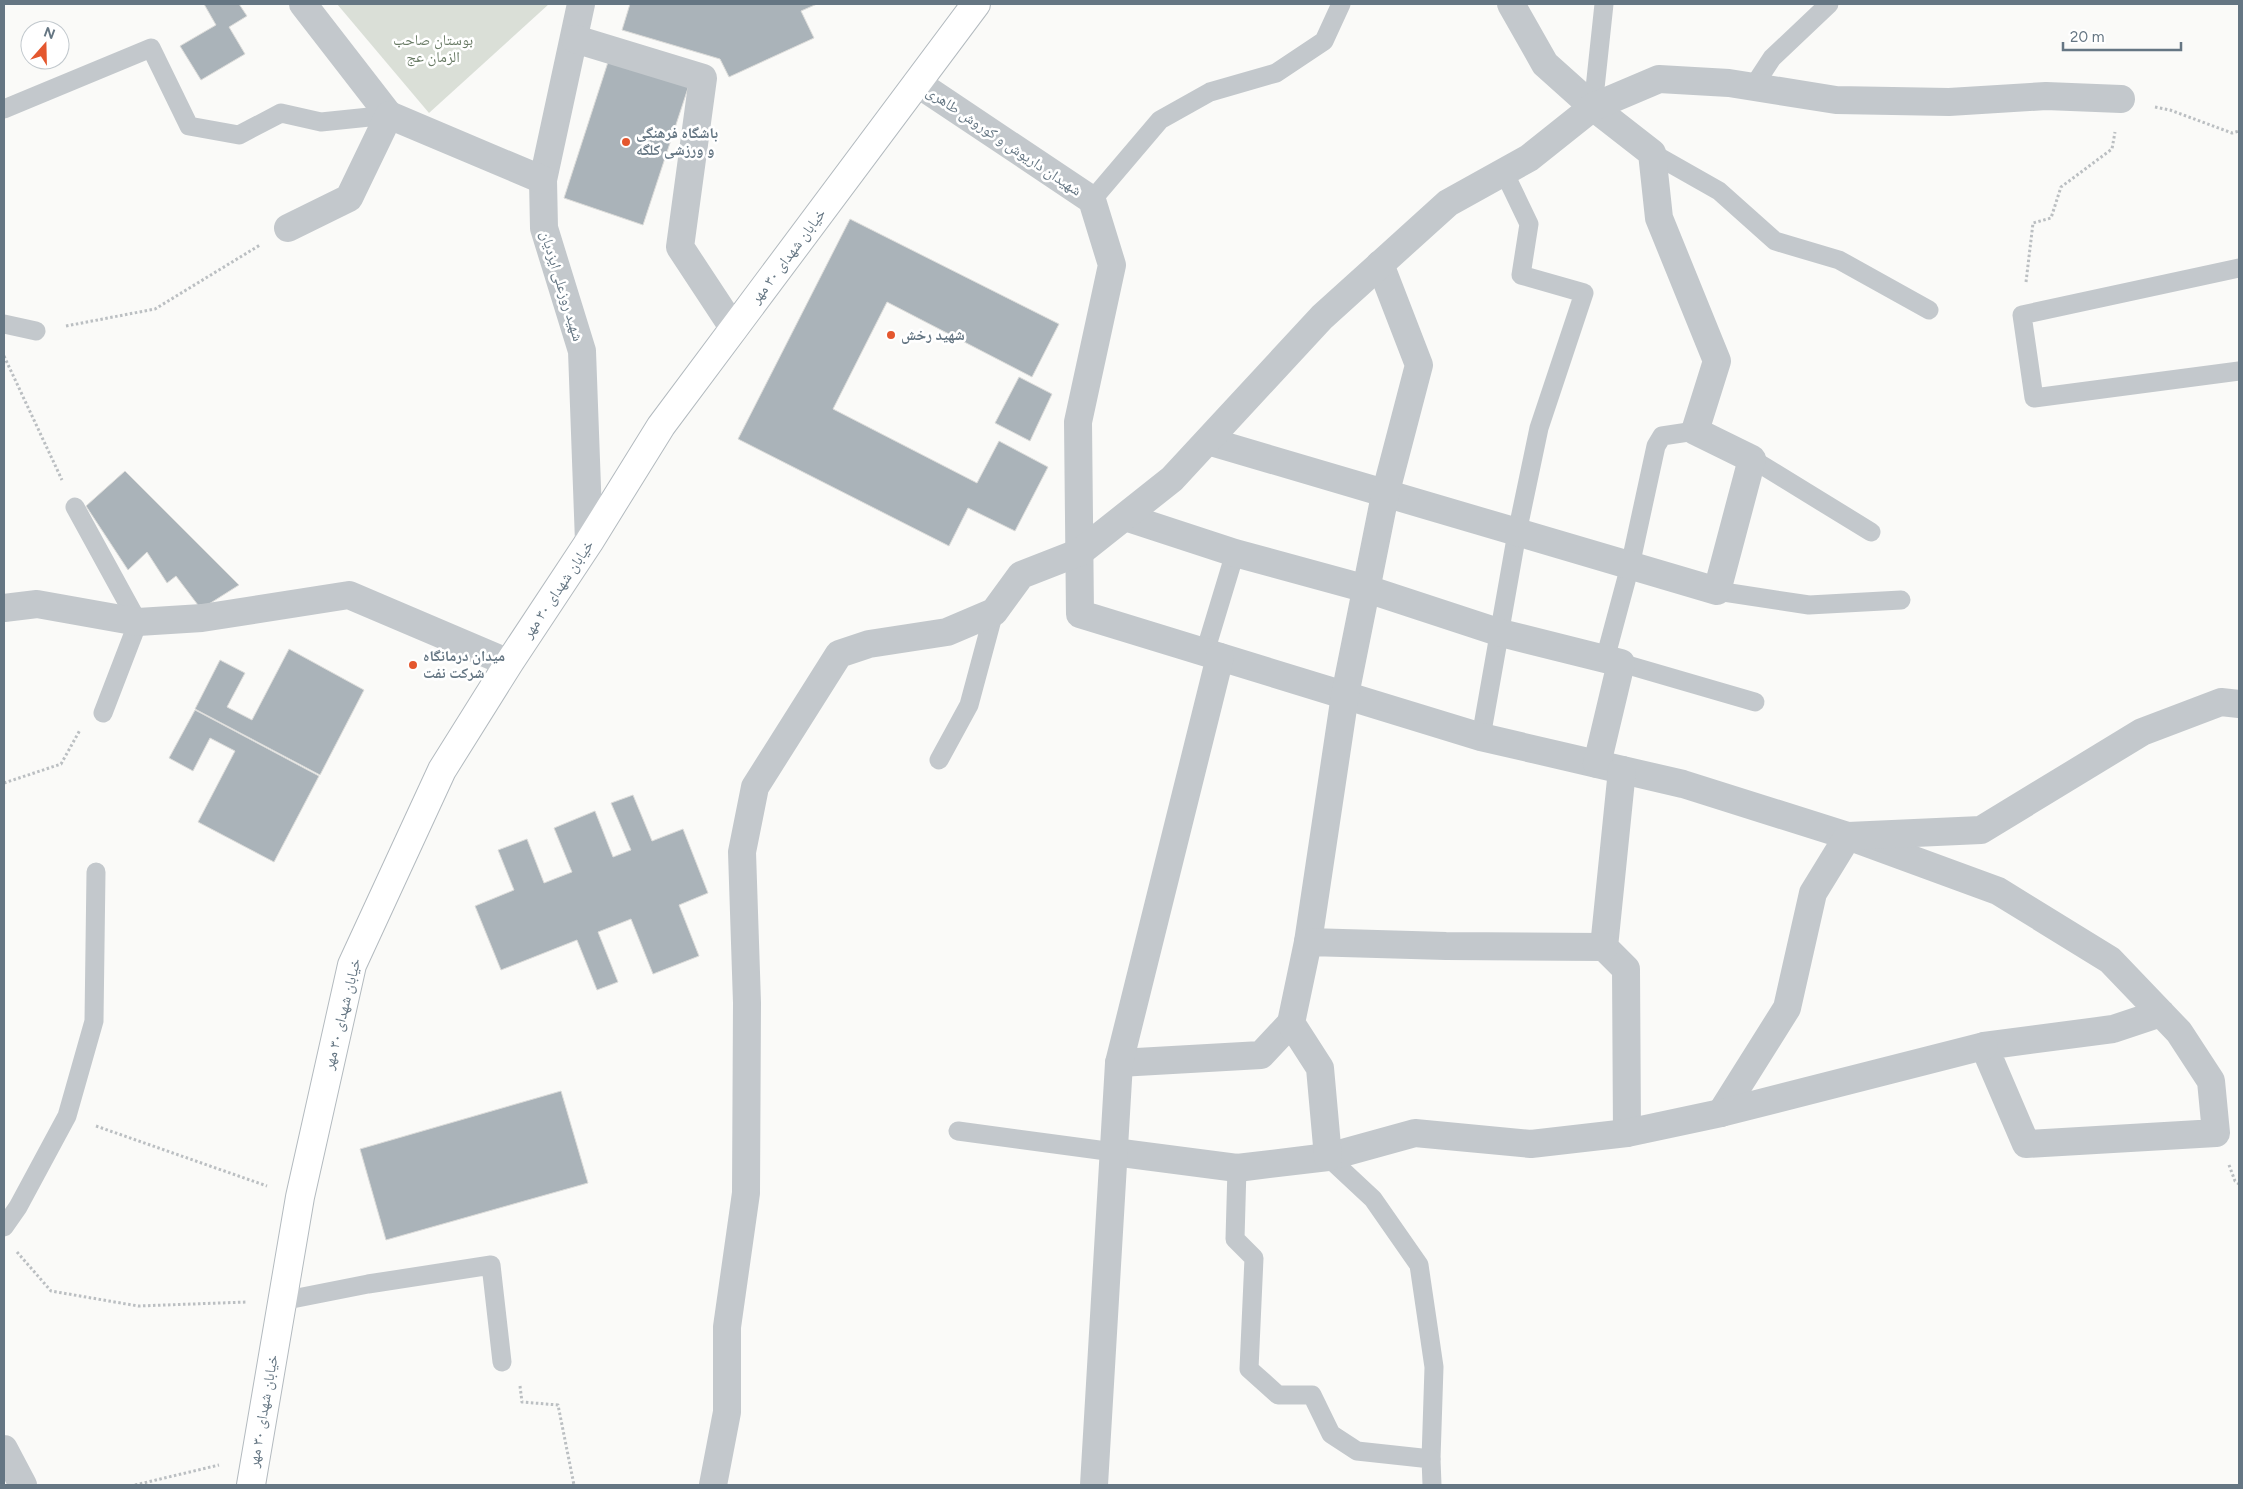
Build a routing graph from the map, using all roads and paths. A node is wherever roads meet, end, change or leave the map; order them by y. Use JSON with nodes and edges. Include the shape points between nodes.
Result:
{"nodes":[{"id":1,"x":303,"y":4,"type":"edge"},
{"id":2,"x":582,"y":4,"type":"edge"},
{"id":3,"x":976,"y":4,"type":"edge"},
{"id":4,"x":1341,"y":4,"type":"edge"},
{"id":5,"x":1511,"y":4,"type":"edge"},
{"id":6,"x":1604,"y":4,"type":"edge"},
{"id":7,"x":1829,"y":4,"type":"edge"},
{"id":8,"x":575,"y":39,"type":"junction"},
{"id":9,"x":917,"y":83,"type":"junction"},
{"id":10,"x":1753,"y":87,"type":"junction"},
{"id":11,"x":2121,"y":99,"type":"junction"},
{"id":12,"x":1593,"y":107,"type":"junction"},
{"id":13,"x":4,"y":109,"type":"edge"},
{"id":14,"x":389,"y":115,"type":"junction"},
{"id":15,"x":2239,"y":131,"type":"edge"},
{"id":16,"x":1652,"y":153,"type":"junction"},
{"id":17,"x":1504,"y":172,"type":"junction"},
{"id":18,"x":542,"y":180,"type":"junction"},
{"id":19,"x":1092,"y":200,"type":"junction"},
{"id":20,"x":288,"y":228,"type":"joint"},
{"id":21,"x":1380,"y":264,"type":"junction"},
{"id":22,"x":2239,"y":268,"type":"edge"},
{"id":23,"x":1929,"y":310,"type":"dead end"},
{"id":24,"x":2022,"y":315,"type":"junction"},
{"id":25,"x":4,"y":324,"type":"edge"},
{"id":26,"x":734,"y":329,"type":"junction"},
{"id":27,"x":36,"y":332,"type":"joint"},
{"id":28,"x":4,"y":356,"type":"edge"},
{"id":29,"x":2239,"y":372,"type":"edge"},
{"id":30,"x":1695,"y":431,"type":"junction"},
{"id":31,"x":1208,"y":441,"type":"junction"},
{"id":32,"x":1752,"y":459,"type":"junction"},
{"id":33,"x":1385,"y":495,"type":"junction"},
{"id":34,"x":75,"y":508,"type":"joint"},
{"id":35,"x":1125,"y":517,"type":"junction"},
{"id":36,"x":1871,"y":532,"type":"dead end"},
{"id":37,"x":1517,"y":533,"type":"junction"},
{"id":38,"x":589,"y":542,"type":"junction"},
{"id":39,"x":1080,"y":552,"type":"junction"},
{"id":40,"x":1235,"y":553,"type":"junction"},
{"id":41,"x":1630,"y":566,"type":"junction"},
{"id":42,"x":1367,"y":589,"type":"junction"},
{"id":43,"x":1718,"y":591,"type":"junction"},
{"id":44,"x":1901,"y":600,"type":"dead end"},
{"id":45,"x":4,"y":608,"type":"edge"},
{"id":46,"x":994,"y":612,"type":"junction"},
{"id":47,"x":138,"y":622,"type":"junction"},
{"id":48,"x":1501,"y":633,"type":"junction"},
{"id":49,"x":1213,"y":654,"type":"junction"},
{"id":50,"x":1613,"y":661,"type":"junction"},
{"id":51,"x":509,"y":663,"type":"junction"},
{"id":52,"x":1345,"y":695,"type":"junction"},
{"id":53,"x":1755,"y":702,"type":"dead end"},
{"id":54,"x":2239,"y":704,"type":"edge"},
{"id":55,"x":104,"y":713,"type":"joint"},
{"id":56,"x":1481,"y":737,"type":"junction"},
{"id":57,"x":939,"y":760,"type":"dead end"},
{"id":58,"x":1609,"y":767,"type":"junction"},
{"id":59,"x":4,"y":783,"type":"edge"},
{"id":60,"x":1848,"y":836,"type":"junction"},
{"id":61,"x":96,"y":872,"type":"dead end"},
{"id":62,"x":1308,"y":942,"type":"junction"},
{"id":63,"x":1604,"y":947,"type":"junction"},
{"id":64,"x":2161,"y":1013,"type":"junction"},
{"id":65,"x":1291,"y":1023,"type":"junction"},
{"id":66,"x":1984,"y":1046,"type":"junction"},
{"id":67,"x":1119,"y":1063,"type":"junction"},
{"id":68,"x":1721,"y":1113,"type":"junction"},
{"id":69,"x":67,"y":1116,"type":"junction"},
{"id":70,"x":958,"y":1131,"type":"dead end"},
{"id":71,"x":1627,"y":1133,"type":"junction"},
{"id":72,"x":1114,"y":1152,"type":"junction"},
{"id":73,"x":1328,"y":1157,"type":"junction"},
{"id":74,"x":1237,"y":1168,"type":"junction"},
{"id":75,"x":300,"y":1197,"type":"junction"},
{"id":76,"x":4,"y":1227,"type":"edge"},
{"id":77,"x":16,"y":1250,"type":"dead end"},
{"id":78,"x":282,"y":1301,"type":"junction"},
{"id":79,"x":502,"y":1362,"type":"joint"},
{"id":80,"x":4,"y":1449,"type":"edge"},
{"id":81,"x":255,"y":1456,"type":"junction"},
{"id":82,"x":1431,"y":1459,"type":"junction"},
{"id":83,"x":23,"y":1485,"type":"edge"},
{"id":84,"x":134,"y":1485,"type":"edge"},
{"id":85,"x":251,"y":1485,"type":"edge"},
{"id":86,"x":574,"y":1485,"type":"edge"},
{"id":87,"x":713,"y":1485,"type":"edge"},
{"id":88,"x":1094,"y":1485,"type":"edge"},
{"id":89,"x":1432,"y":1485,"type":"edge"}],
"edges":[{"from":1,"to":14,"type":"street"},
{"from":2,"to":8,"type":"street","name":"شهید روزعلی ایزدیان"},
{"from":3,"to":9,"type":"main road","name":"خیابان شهدای ۳۰ مهر"},
{"from":4,"to":19,"type":"lane","via":[[1324,41],[1276,73],[1210,92],[1160,120]]},
{"from":5,"to":12,"type":"street","via":[[1545,64]]},
{"from":6,"to":12,"type":"lane"},
{"from":7,"to":10,"type":"lane","via":[[1772,58]]},
{"from":8,"to":18,"type":"street","name":"شهید روزعلی ایزدیان"},
{"from":8,"to":26,"type":"street","via":[[703,78],[680,247]]},
{"from":9,"to":19,"type":"street","name":"شهیدان داریوش و کوروش طاهری"},
{"from":9,"to":26,"type":"main road","name":"خیابان شهدای ۳۰ مهر"},
{"from":10,"to":11,"type":"street","via":[[1836,100],[1949,102],[2046,96]]},
{"from":10,"to":12,"type":"street","via":[[1659,79]]},
{"from":11,"to":15,"type":"path","via":[[2170,110],[2232,134]]},
{"from":11,"to":24,"type":"path","via":[[2112,149],[2061,187],[2051,218],[2033,223]]},
{"from":12,"to":16,"type":"street"},
{"from":12,"to":17,"type":"street","via":[[1529,158]]},
{"from":13,"to":14,"type":"lane","via":[[151,48],[189,126],[239,134],[281,113],[321,122]]},
{"from":14,"to":18,"type":"street"},
{"from":14,"to":20,"type":"street","via":[[349,198]]},
{"from":16,"to":23,"type":"lane","via":[[1719,191],[1775,241],[1839,260]]},
{"from":16,"to":30,"type":"street","via":[[1658,218],[1717,361]]},
{"from":17,"to":21,"type":"street","via":[[1448,203]]},
{"from":17,"to":37,"type":"lane","via":[[1529,224],[1521,275],[1584,293],[1539,428]]},
{"from":18,"to":38,"type":"street","name":"شهید روزعلی ایزدیان","via":[[544,228],[582,352]]},
{"from":19,"to":39,"type":"street","name":"شهیدان داریوش و کوروش طاهری","via":[[1112,265],[1078,422]]},
{"from":20,"to":27,"type":"path","via":[[155,309]]},
{"from":21,"to":31,"type":"street","via":[[1322,317]]},
{"from":21,"to":33,"type":"street","via":[[1419,365]]},
{"from":22,"to":24,"type":"lane"},
{"from":24,"to":29,"type":"lane","via":[[2034,398]]},
{"from":25,"to":27,"type":"lane"},
{"from":26,"to":38,"type":"main road","name":"خیابان شهدای ۳۰ مهر","via":[[661,426]]},
{"from":28,"to":34,"type":"path"},
{"from":30,"to":32,"type":"street"},
{"from":30,"to":41,"type":"lane","via":[[1662,436],[1656,446]]},
{"from":31,"to":33,"type":"street"},
{"from":31,"to":35,"type":"street","via":[[1172,479]]},
{"from":32,"to":36,"type":"lane"},
{"from":32,"to":43,"type":"street"},
{"from":33,"to":37,"type":"street"},
{"from":33,"to":42,"type":"street"},
{"from":34,"to":47,"type":"lane"},
{"from":35,"to":39,"type":"street"},
{"from":35,"to":40,"type":"street"},
{"from":37,"to":41,"type":"street"},
{"from":37,"to":48,"type":"lane"},
{"from":38,"to":51,"type":"main road","name":"خیابان شهدای ۳۰ مهر"},
{"from":39,"to":46,"type":"street","via":[[1021,575]]},
{"from":39,"to":49,"type":"street","name":"شهیدان داریوش و کوروش طاهری","via":[[1080,614]]},
{"from":40,"to":42,"type":"street"},
{"from":40,"to":49,"type":"lane"},
{"from":41,"to":43,"type":"street"},
{"from":41,"to":50,"type":"lane"},
{"from":42,"to":48,"type":"street"},
{"from":42,"to":52,"type":"street"},
{"from":43,"to":44,"type":"lane","via":[[1809,605]]},
{"from":45,"to":47,"type":"street","via":[[36,604]]},
{"from":46,"to":57,"type":"lane","via":[[969,705]]},
{"from":46,"to":87,"type":"street","via":[[947,632],[869,644],[839,654],[755,787],[742,852],[747,1003],[746,1193],[727,1327],[727,1412]]},
{"from":47,"to":51,"type":"street","via":[[202,618],[349,596]]},
{"from":47,"to":55,"type":"lane"},
{"from":48,"to":50,"type":"street"},
{"from":48,"to":56,"type":"lane"},
{"from":49,"to":52,"type":"street"},
{"from":49,"to":67,"type":"street"},
{"from":50,"to":53,"type":"lane"},
{"from":50,"to":58,"type":"street"},
{"from":51,"to":75,"type":"main road","name":"خیابان شهدای ۳۰ مهر","via":[[442,770],[352,964]]},
{"from":52,"to":56,"type":"street"},
{"from":52,"to":62,"type":"street"},
{"from":54,"to":60,"type":"street","via":[[2221,702],[2142,732],[1981,830]]},
{"from":55,"to":59,"type":"path","via":[[81,727],[61,764]]},
{"from":56,"to":58,"type":"street"},
{"from":58,"to":60,"type":"street","via":[[1683,784]]},
{"from":58,"to":63,"type":"street"},
{"from":60,"to":64,"type":"street","via":[[1998,891],[2110,960]]},
{"from":60,"to":68,"type":"street","via":[[1812,893],[1787,1008]]},
{"from":61,"to":69,"type":"lane","via":[[94,1022]]},
{"from":62,"to":63,"type":"street"},
{"from":62,"to":65,"type":"street"},
{"from":63,"to":71,"type":"street","via":[[1626,969]]},
{"from":64,"to":66,"type":"street","via":[[2113,1029]]},
{"from":64,"to":66,"type":"street","via":[[2180,1032],[2211,1081],[2216,1133],[2026,1144]]},
{"from":65,"to":67,"type":"street","via":[[1261,1055]]},
{"from":65,"to":73,"type":"street","via":[[1320,1068]]},
{"from":66,"to":68,"type":"street"},
{"from":67,"to":72,"type":"street"},
{"from":68,"to":71,"type":"street"},
{"from":69,"to":75,"type":"path"},
{"from":69,"to":76,"type":"lane"},
{"from":70,"to":72,"type":"lane"},
{"from":71,"to":73,"type":"street","via":[[1531,1144],[1415,1134]]},
{"from":72,"to":74,"type":"street"},
{"from":72,"to":88,"type":"street"},
{"from":73,"to":74,"type":"street"},
{"from":73,"to":82,"type":"lane","via":[[1373,1199],[1419,1265],[1434,1367]]},
{"from":74,"to":82,"type":"lane","via":[[1235,1240],[1254,1258],[1248,1369],[1278,1395],[1312,1394],[1331,1434],[1357,1451]]},
{"from":75,"to":78,"type":"main road","name":"خیابان شهدای ۳۰ مهر"},
{"from":77,"to":78,"type":"path","via":[[51,1291],[138,1306]]},
{"from":78,"to":79,"type":"lane","via":[[491,1265]]},
{"from":78,"to":81,"type":"main road","name":"خیابان شهدای ۳۰ مهر"},
{"from":79,"to":86,"type":"path","via":[[516,1365],[522,1402],[558,1405]]},
{"from":80,"to":83,"type":"street"},
{"from":81,"to":84,"type":"path"},
{"from":81,"to":85,"type":"main road","name":"خیابان شهدای ۳۰ مهر"},
{"from":82,"to":89,"type":"lane"}]}
